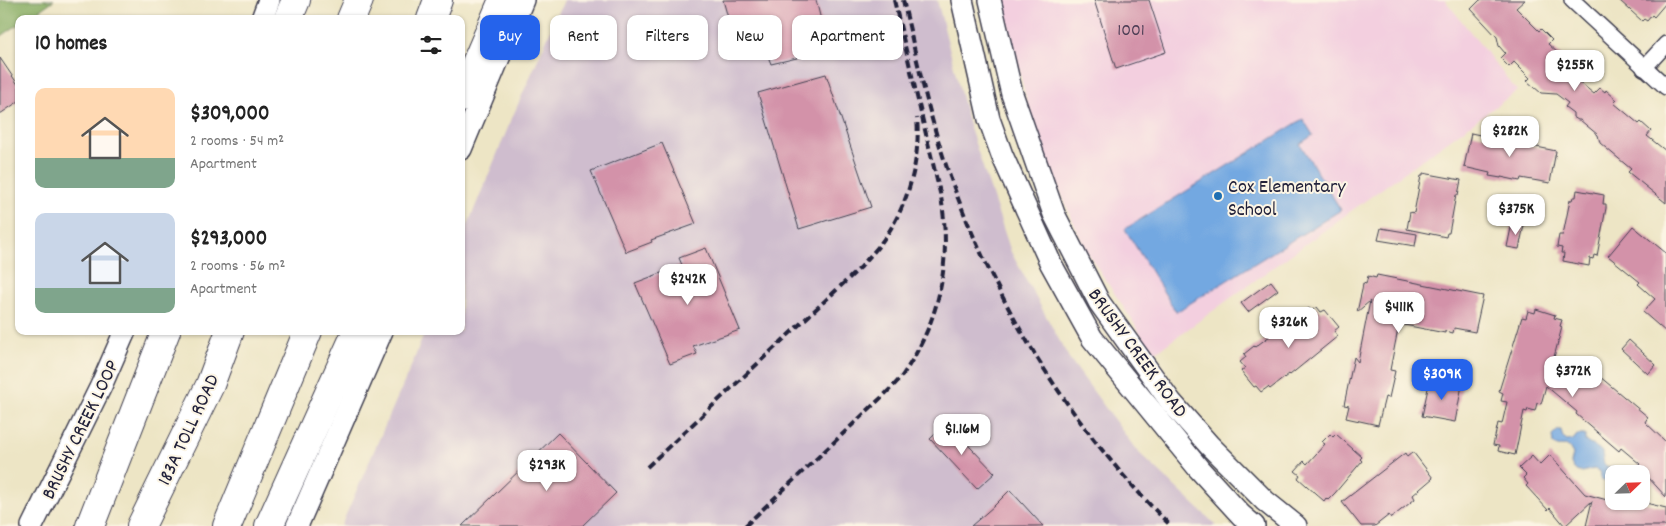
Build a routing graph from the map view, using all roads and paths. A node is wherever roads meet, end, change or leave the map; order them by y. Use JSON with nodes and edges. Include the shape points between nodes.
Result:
{"nodes":[{"id":1,"x":269,"y":0,"type":"edge"},
{"id":2,"x":296,"y":0,"type":"edge"},
{"id":3,"x":359,"y":0,"type":"edge"},
{"id":4,"x":438,"y":0,"type":"edge"},
{"id":5,"x":503,"y":0,"type":"edge"},
{"id":6,"x":523,"y":0,"type":"edge"},
{"id":7,"x":962,"y":0,"type":"edge"},
{"id":8,"x":976,"y":0,"type":"edge"},
{"id":9,"x":990,"y":0,"type":"edge"},
{"id":10,"x":1572,"y":0,"type":"edge"},
{"id":11,"x":263,"y":15,"type":"edge"},
{"id":12,"x":290,"y":15,"type":"edge"},
{"id":13,"x":353,"y":15,"type":"edge"},
{"id":14,"x":432,"y":15,"type":"edge"},
{"id":15,"x":1666,"y":44,"type":"edge"},
{"id":16,"x":1644,"y":68,"type":"junction"},
{"id":17,"x":1666,"y":87,"type":"edge"},
{"id":18,"x":465,"y":89,"type":"edge"},
{"id":19,"x":1027,"y":138,"type":"junction"},
{"id":20,"x":465,"y":139,"type":"edge"},
{"id":21,"x":123,"y":335,"type":"edge"},
{"id":22,"x":164,"y":335,"type":"edge"},
{"id":23,"x":229,"y":335,"type":"edge"},
{"id":24,"x":306,"y":335,"type":"edge"},
{"id":25,"x":355,"y":335,"type":"edge"},
{"id":26,"x":380,"y":335,"type":"edge"},
{"id":27,"x":32,"y":526,"type":"edge"},
{"id":28,"x":90,"y":526,"type":"edge"},
{"id":29,"x":141,"y":526,"type":"edge"},
{"id":30,"x":227,"y":526,"type":"edge"},
{"id":31,"x":269,"y":526,"type":"edge"},
{"id":32,"x":298,"y":526,"type":"edge"},
{"id":33,"x":1254,"y":526,"type":"edge"},
{"id":34,"x":1296,"y":526,"type":"edge"}],
"edges":[{"from":1,"to":11,"type":"main road"},
{"from":2,"to":12,"type":"highway"},
{"from":3,"to":13,"type":"highway"},
{"from":4,"to":14,"type":"highway"},
{"from":5,"to":18,"type":"highway"},
{"from":6,"to":20,"type":"main road"},
{"from":7,"to":33,"type":"main road","name":"BRUSHY CREEK ROAD","via":[[992,128],[1002,155],[1051,264],[1092,338],[1199,469]]},
{"from":8,"to":19,"type":"main road","via":[[1004,115],[1016,137]]},
{"from":9,"to":19,"type":"main road","name":"BRUSHY CREEK ROAD","via":[[1012,94]]},
{"from":10,"to":16,"type":"street"},
{"from":15,"to":16,"type":"street"},
{"from":16,"to":17,"type":"street"},
{"from":19,"to":34,"type":"main road","name":"BRUSHY CREEK ROAD","via":[[1054,214],[1099,302],[1171,402],[1265,501]]},
{"from":21,"to":27,"type":"main road","name":"BRUSHY CREEK LOOP"},
{"from":22,"to":28,"type":"highway"},
{"from":23,"to":29,"type":"highway","name":"183A TOLL ROAD","via":[[210,385]]},
{"from":24,"to":30,"type":"highway"},
{"from":25,"to":31,"type":"highway"},
{"from":26,"to":32,"type":"main road"}]}
